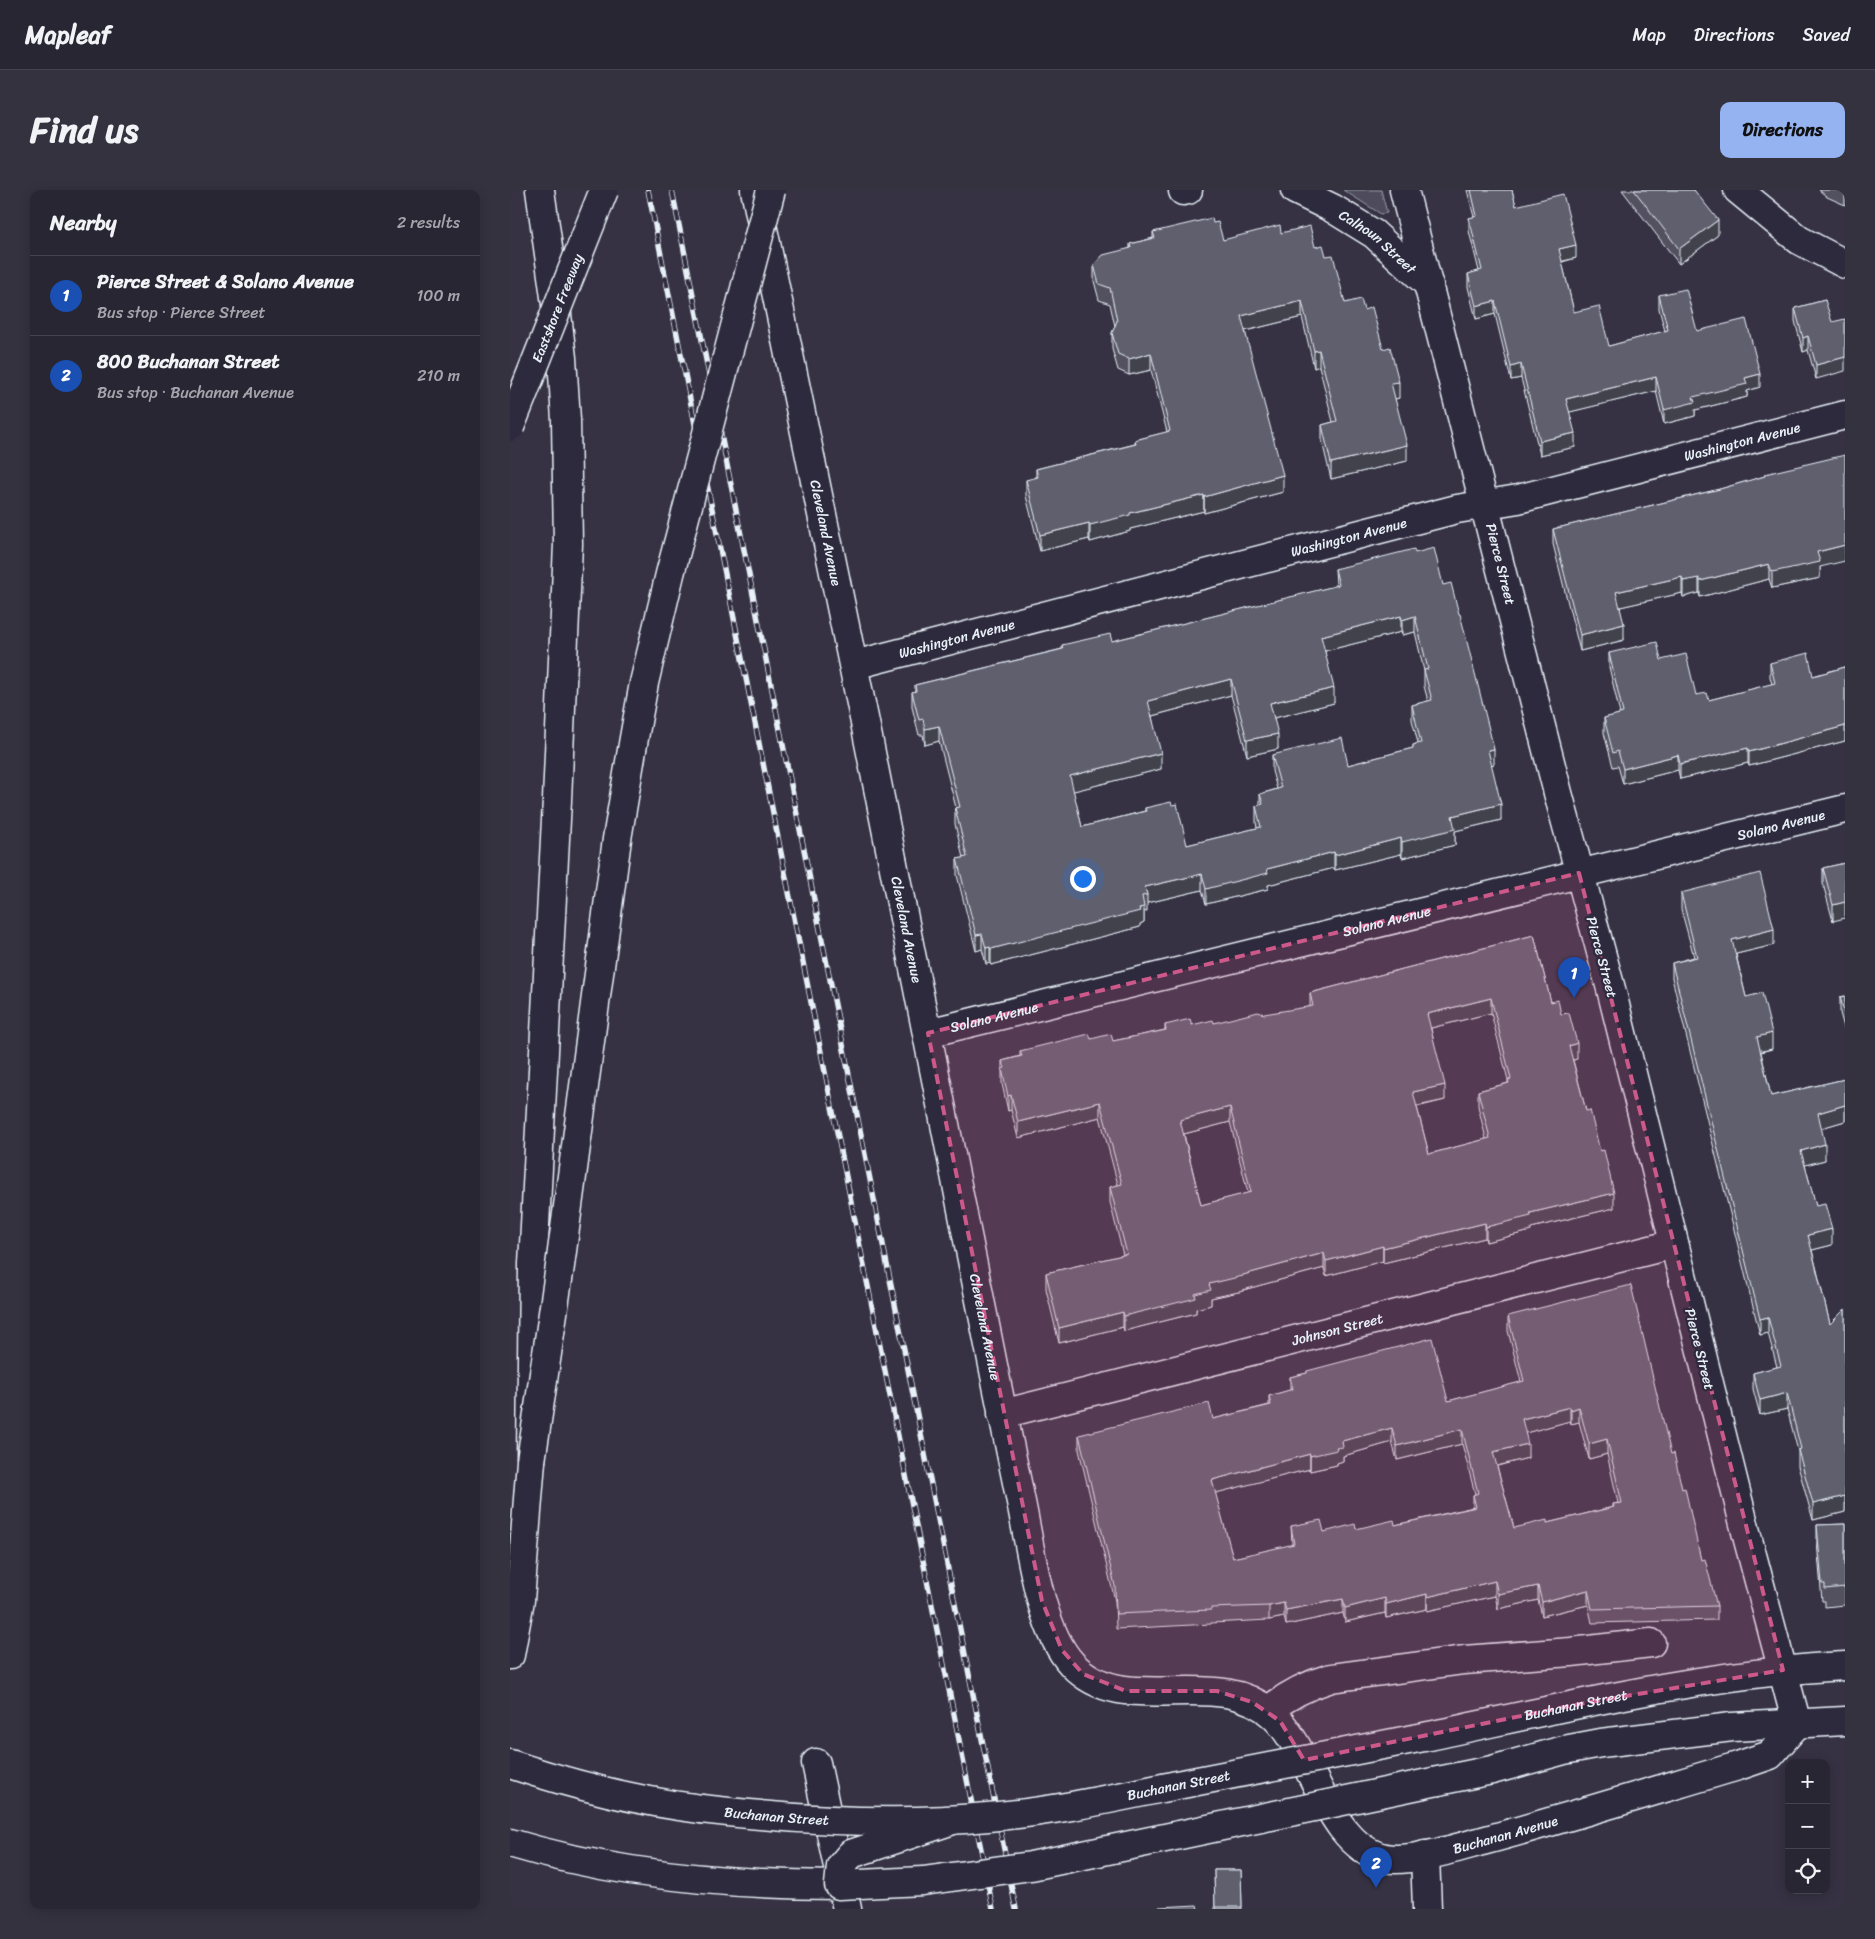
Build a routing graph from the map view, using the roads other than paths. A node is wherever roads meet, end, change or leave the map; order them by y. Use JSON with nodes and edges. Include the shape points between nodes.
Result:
{"nodes":[{"id":1,"x":540,"y":190,"type":"edge"},
{"id":2,"x":604,"y":190,"type":"edge"},
{"id":3,"x":755,"y":190,"type":"edge"},
{"id":4,"x":771,"y":190,"type":"edge"},
{"id":5,"x":1295,"y":190,"type":"edge"},
{"id":6,"x":1404,"y":190,"type":"edge"},
{"id":7,"x":1738,"y":190,"type":"edge"},
{"id":8,"x":1845,"y":264,"type":"edge"},
{"id":9,"x":1429,"y":285,"type":"junction"},
{"id":10,"x":1845,"y":415,"type":"edge"},
{"id":11,"x":510,"y":427,"type":"edge"},
{"id":12,"x":1486,"y":505,"type":"junction"},
{"id":13,"x":854,"y":664,"type":"junction"},
{"id":14,"x":1845,"y":809,"type":"edge"},
{"id":15,"x":1579,"y":873,"type":"junction"},
{"id":16,"x":928,"y":1033,"type":"junction"},
{"id":17,"x":1674,"y":1244,"type":"junction"},
{"id":18,"x":1002,"y":1414,"type":"junction"},
{"id":19,"x":530,"y":1461,"type":"junction"},
{"id":20,"x":1651,"y":1643,"type":"dead end"},
{"id":21,"x":510,"y":1655,"type":"edge"},
{"id":22,"x":1072,"y":1664,"type":"joint"},
{"id":23,"x":1845,"y":1666,"type":"edge"},
{"id":24,"x":1783,"y":1670,"type":"junction"},
{"id":25,"x":1268,"y":1711,"type":"junction"},
{"id":26,"x":1845,"y":1721,"type":"edge"},
{"id":27,"x":1797,"y":1724,"type":"junction"},
{"id":28,"x":816,"y":1763,"type":"dead end"},
{"id":29,"x":510,"y":1764,"type":"edge"},
{"id":30,"x":953,"y":1820,"type":"junction"},
{"id":31,"x":510,"y":1843,"type":"edge"},
{"id":32,"x":1425,"y":1855,"type":"junction"},
{"id":33,"x":842,"y":1901,"type":"edge"},
{"id":34,"x":1427,"y":1909,"type":"edge"}],
"edges":[{"from":1,"to":19,"type":"main road","bridge":true,"via":[[555,297],[566,420],[568,544],[533,1264]]},
{"from":2,"to":11,"type":"main road","name":"Eastshore Freeway","bridge":true},
{"from":3,"to":13,"type":"main road","name":"Cleveland Avenue"},
{"from":4,"to":19,"type":"main road","bridge":true,"via":[[644,683],[618,831],[560,1266]]},
{"from":5,"to":9,"type":"main road","name":"Calhoun Street","via":[[1374,234]]},
{"from":6,"to":9,"type":"main road","name":"Pierce Street"},
{"from":7,"to":8,"type":"main road","via":[[1798,240]]},
{"from":9,"to":12,"type":"main road","name":"Pierce Street"},
{"from":10,"to":12,"type":"main road","name":"Washington Avenue"},
{"from":12,"to":13,"type":"main road","name":"Washington Avenue","via":[[1457,509]]},
{"from":12,"to":15,"type":"main road","name":"Pierce Street"},
{"from":13,"to":16,"type":"main road","name":"Cleveland Avenue"},
{"from":14,"to":15,"type":"main road","name":"Solano Avenue"},
{"from":15,"to":16,"type":"main road","name":"Solano Avenue"},
{"from":15,"to":17,"type":"main road","name":"Pierce Street"},
{"from":16,"to":18,"type":"main road","name":"Cleveland Avenue"},
{"from":17,"to":18,"type":"main road","name":"Johnson Street"},
{"from":17,"to":24,"type":"main road","name":"Pierce Street"},
{"from":18,"to":22,"type":"main road","name":"Cleveland Avenue","via":[[1042,1601],[1053,1636]]},
{"from":19,"to":21,"type":"main road","via":[[520,1600]]},
{"from":20,"to":25,"type":"main road","via":[[1464,1660],[1331,1678],[1313,1683]]},
{"from":22,"to":25,"type":"main road","name":"Buchanan Avenue","via":[[1083,1674],[1112,1688],[1144,1692],[1217,1692],[1234,1695]]},
{"from":23,"to":24,"type":"main road","name":"Buchanan Street"},
{"from":24,"to":27,"type":"main road","name":"Pierce Street"},
{"from":24,"to":30,"type":"main road","name":"Buchanan Street","bridge":true,"via":[[1617,1697],[1060,1807]]},
{"from":25,"to":32,"type":"main road","name":"Buchanan Avenue","via":[[1289,1734],[1343,1829],[1354,1841],[1366,1851],[1383,1858]]},
{"from":26,"to":27,"type":"main road"},
{"from":27,"to":32,"type":"main road","name":"Buchanan Avenue","via":[[1770,1755],[1584,1812]]},
{"from":27,"to":33,"type":"main road","bridge":true,"via":[[1710,1729],[1601,1743],[1438,1782],[1031,1866],[932,1880]]},
{"from":28,"to":33,"type":"main road"},
{"from":29,"to":30,"type":"main road","name":"Buchanan Street","bridge":true,"via":[[621,1797],[702,1809],[844,1819]]},
{"from":30,"to":33,"type":"main road","bridge":true,"via":[[851,1854],[841,1866]]},
{"from":31,"to":33,"type":"main road","via":[[616,1868],[716,1880]]},
{"from":32,"to":34,"type":"main road"}]}
